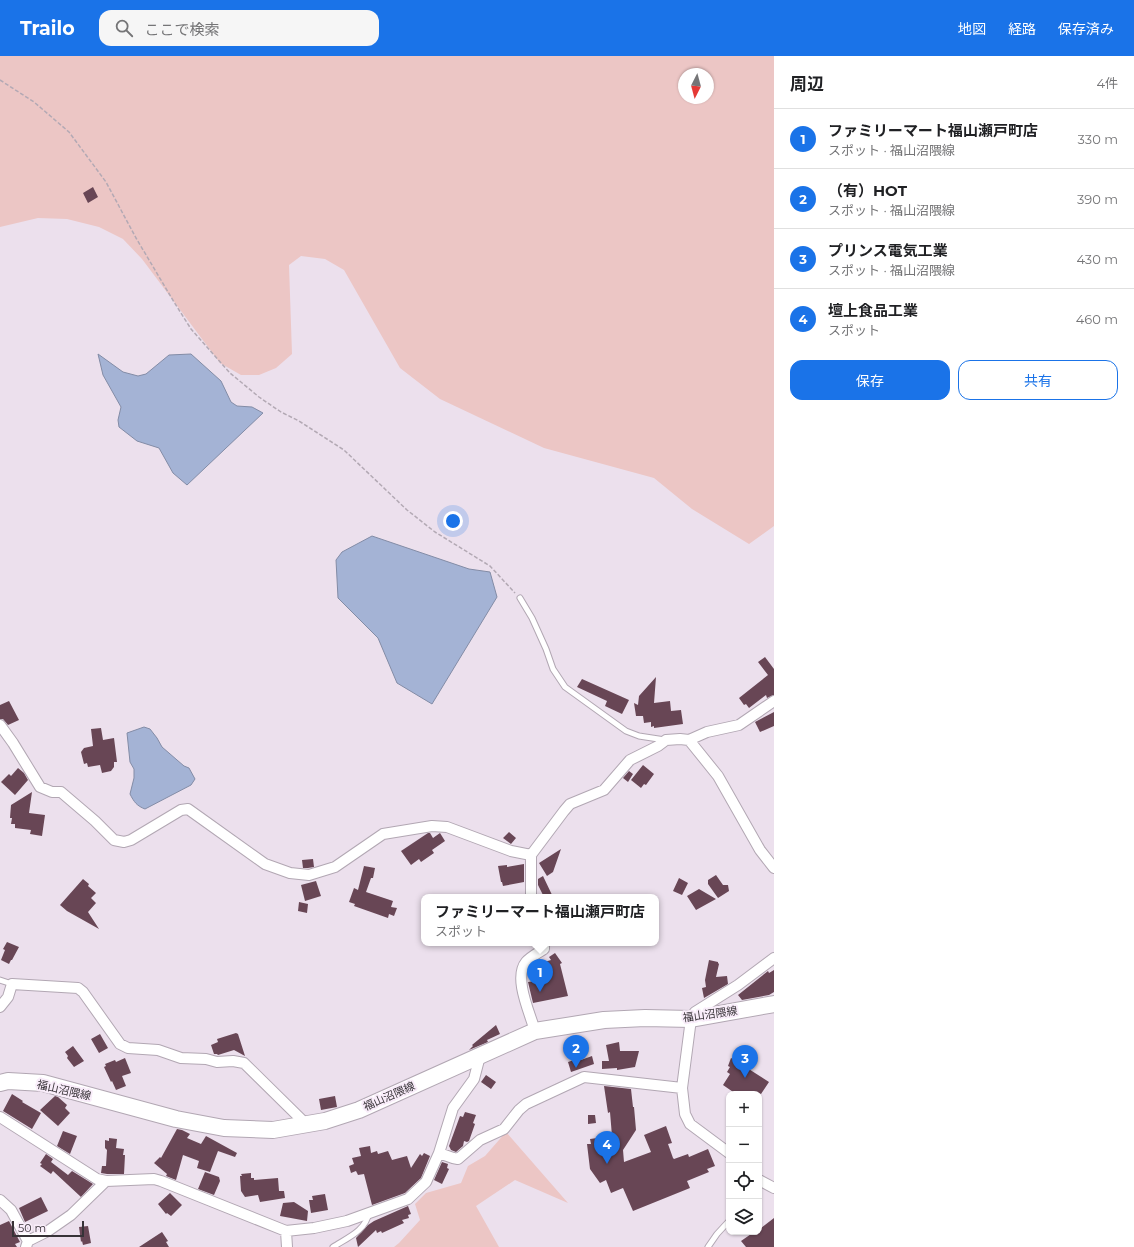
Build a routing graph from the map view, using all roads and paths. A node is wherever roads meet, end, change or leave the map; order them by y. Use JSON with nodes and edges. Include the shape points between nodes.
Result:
{"nodes":[{"id":1,"x":0,"y":80,"type":"edge"},
{"id":2,"x":520,"y":598,"type":"joint"},
{"id":3,"x":774,"y":701,"type":"edge"},
{"id":4,"x":0,"y":725,"type":"edge"},
{"id":5,"x":666,"y":740,"type":"junction"},
{"id":6,"x":689,"y":740,"type":"junction"},
{"id":7,"x":531,"y":855,"type":"junction"},
{"id":8,"x":774,"y":868,"type":"edge"},
{"id":9,"x":532,"y":894,"type":"edge"},
{"id":10,"x":544,"y":946,"type":"edge"},
{"id":11,"x":774,"y":958,"type":"edge"},
{"id":12,"x":0,"y":980,"type":"edge"},
{"id":13,"x":12,"y":984,"type":"junction"},
{"id":14,"x":774,"y":1004,"type":"edge"},
{"id":15,"x":0,"y":1007,"type":"edge"},
{"id":16,"x":691,"y":1019,"type":"junction"},
{"id":17,"x":535,"y":1031,"type":"junction"},
{"id":18,"x":480,"y":1056,"type":"junction"},
{"id":19,"x":3,"y":1079,"type":"edge"},
{"id":20,"x":682,"y":1088,"type":"junction"},
{"id":21,"x":0,"y":1117,"type":"edge"},
{"id":22,"x":307,"y":1125,"type":"junction"},
{"id":23,"x":726,"y":1151,"type":"edge"},
{"id":24,"x":439,"y":1153,"type":"junction"},
{"id":25,"x":106,"y":1181,"type":"junction"},
{"id":26,"x":762,"y":1184,"type":"edge"},
{"id":27,"x":774,"y":1188,"type":"edge"},
{"id":28,"x":0,"y":1200,"type":"edge"},
{"id":29,"x":369,"y":1212,"type":"junction"},
{"id":30,"x":726,"y":1224,"type":"edge"},
{"id":31,"x":286,"y":1232,"type":"junction"},
{"id":32,"x":27,"y":1244,"type":"edge"},
{"id":33,"x":287,"y":1247,"type":"edge"},
{"id":34,"x":333,"y":1247,"type":"edge"},
{"id":35,"x":708,"y":1247,"type":"edge"}],
"edges":[{"from":1,"to":2,"type":"path","via":[[34,102],[70,132],[106,182],[136,238],[191,329],[230,373],[281,412],[344,450],[407,510],[434,532],[490,566]]},
{"from":2,"to":5,"type":"lane","via":[[532,618],[554,670],[565,687],[626,731],[639,736]]},
{"from":3,"to":6,"type":"street","via":[[739,725],[707,732]]},
{"from":4,"to":7,"type":"street","via":[[40,787],[52,792],[61,792],[114,840],[131,840],[181,810],[188,809],[265,864],[290,873],[309,875],[335,867],[383,834],[432,826],[446,827],[511,851]]},
{"from":5,"to":6,"type":"street"},
{"from":5,"to":7,"type":"street","via":[[630,760],[604,790],[570,804]]},
{"from":6,"to":8,"type":"street","via":[[718,776],[760,850]]},
{"from":7,"to":9,"type":"street"},
{"from":10,"to":17,"type":"street","via":[[544,949],[526,962],[521,974],[521,983]]},
{"from":11,"to":16,"type":"street","via":[[695,1012]]},
{"from":12,"to":13,"type":"lane"},
{"from":13,"to":15,"type":"street","via":[[8,997]]},
{"from":13,"to":22,"type":"street","via":[[78,988],[120,1044],[128,1048],[158,1050],[181,1058],[244,1063]]},
{"from":14,"to":16,"type":"main road","name":"福山沼隈線"},
{"from":16,"to":17,"type":"main road","name":"福山沼隈線","via":[[604,1020]]},
{"from":16,"to":20,"type":"street"},
{"from":17,"to":18,"type":"main road","name":"福山沼隈線"},
{"from":18,"to":22,"type":"main road","name":"福山沼隈線","via":[[359,1110]]},
{"from":18,"to":24,"type":"street","via":[[474,1080],[453,1108]]},
{"from":19,"to":22,"type":"main road","name":"福山沼隈線","via":[[43,1083],[176,1119],[224,1128],[273,1130]]},
{"from":20,"to":23,"type":"street","via":[[685,1114],[690,1124]]},
{"from":20,"to":24,"type":"street","via":[[584,1077],[526,1104],[504,1129],[480,1140],[458,1158]]},
{"from":21,"to":25,"type":"street","via":[[97,1179]]},
{"from":24,"to":29,"type":"street","via":[[426,1182],[408,1198]]},
{"from":25,"to":31,"type":"street","via":[[161,1180]]},
{"from":25,"to":32,"type":"street","via":[[71,1215]]},
{"from":26,"to":27,"type":"street"},
{"from":28,"to":32,"type":"street","via":[[11,1210]]},
{"from":29,"to":31,"type":"street","via":[[347,1221]]},
{"from":29,"to":34,"type":"lane","via":[[368,1220],[360,1230]]},
{"from":30,"to":35,"type":"lane"},
{"from":31,"to":33,"type":"street"}]}
